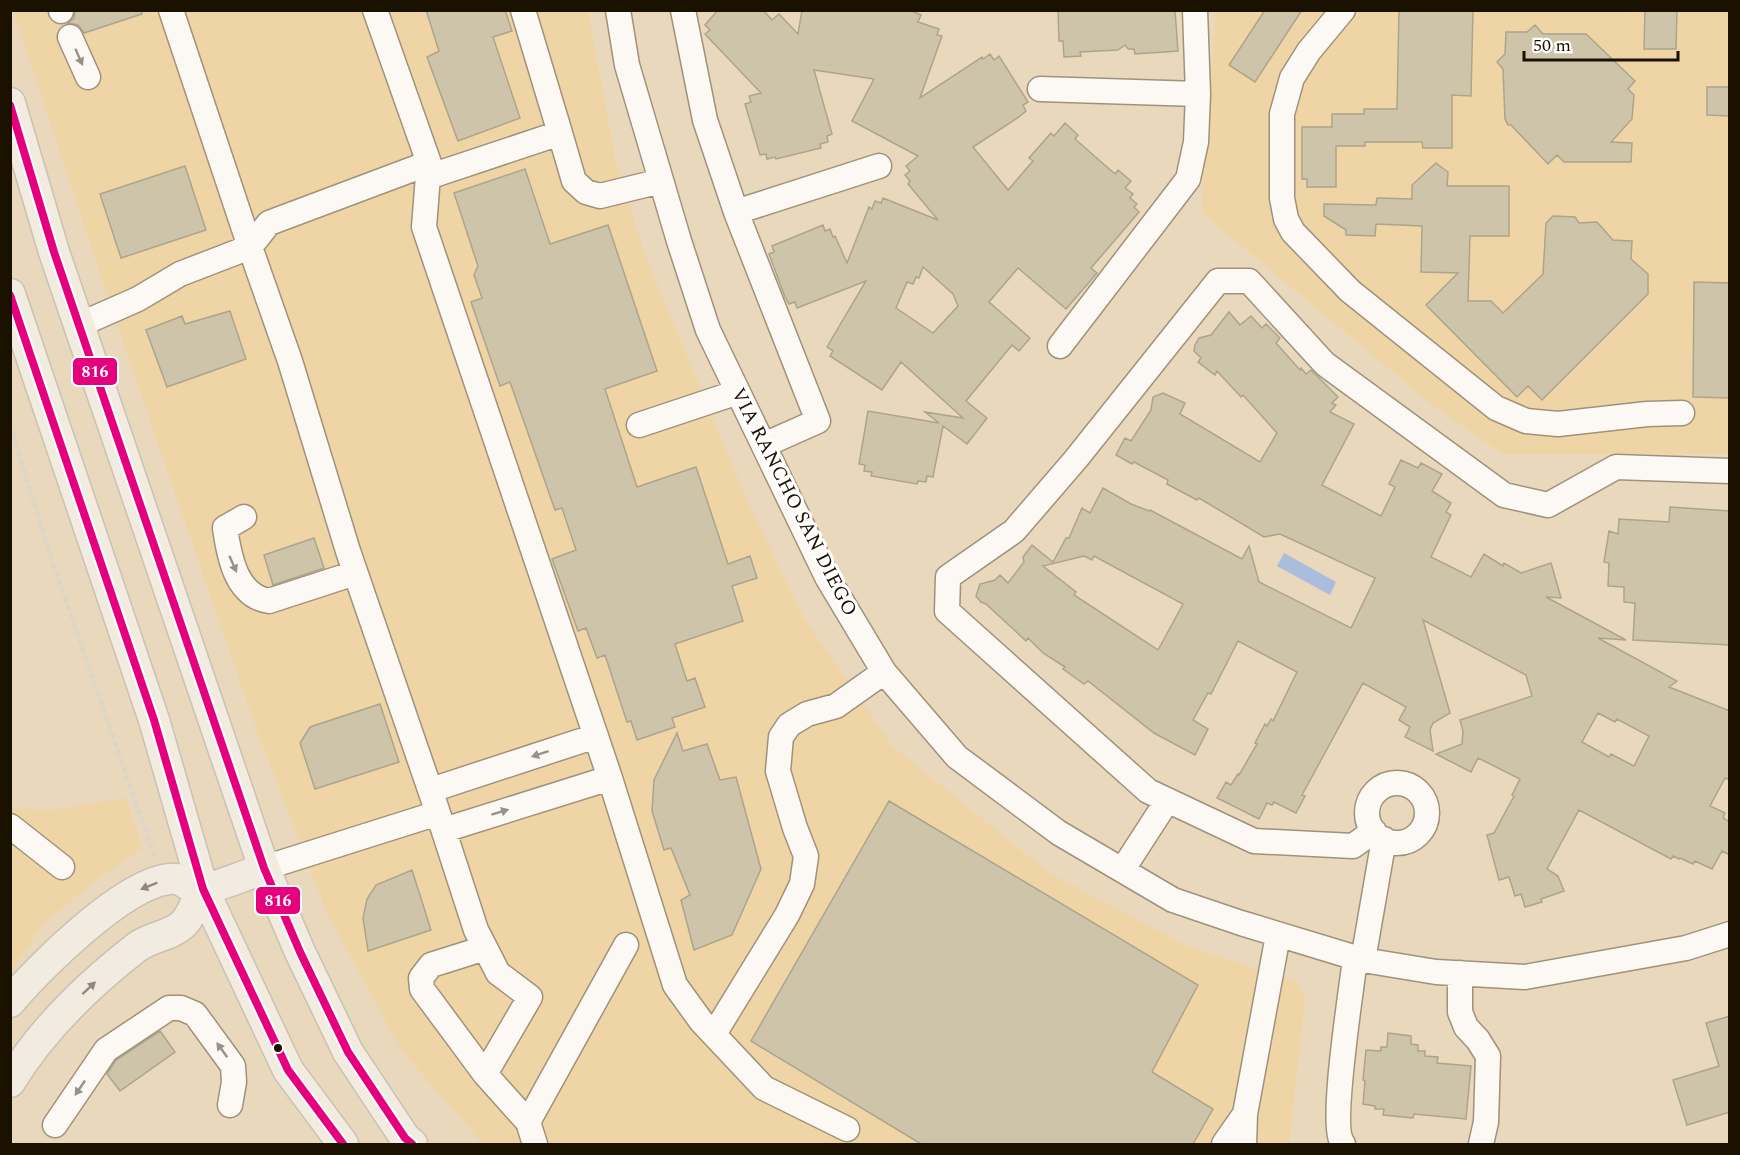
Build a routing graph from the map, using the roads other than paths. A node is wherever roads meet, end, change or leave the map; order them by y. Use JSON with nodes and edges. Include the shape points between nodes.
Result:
{"nodes":[{"id":1,"x":171,"y":10,"type":"edge"},
{"id":2,"x":375,"y":10,"type":"edge"},
{"id":3,"x":523,"y":10,"type":"edge"},
{"id":4,"x":618,"y":10,"type":"edge"},
{"id":5,"x":683,"y":10,"type":"edge"},
{"id":6,"x":1195,"y":10,"type":"edge"},
{"id":7,"x":1343,"y":10,"type":"edge"},
{"id":8,"x":70,"y":37,"type":"dead end"},
{"id":9,"x":88,"y":77,"type":"dead end"},
{"id":10,"x":1040,"y":89,"type":"dead end"},
{"id":11,"x":1198,"y":94,"type":"junction"},
{"id":12,"x":10,"y":103,"type":"edge"},
{"id":13,"x":560,"y":133,"type":"junction"},
{"id":14,"x":879,"y":166,"type":"dead end"},
{"id":15,"x":428,"y":170,"type":"junction"},
{"id":16,"x":661,"y":181,"type":"junction"},
{"id":17,"x":736,"y":212,"type":"junction"},
{"id":18,"x":250,"y":247,"type":"junction"},
{"id":19,"x":10,"y":294,"type":"edge"},
{"id":20,"x":79,"y":325,"type":"junction"},
{"id":21,"x":1060,"y":346,"type":"dead end"},
{"id":22,"x":738,"y":392,"type":"junction"},
{"id":23,"x":1682,"y":413,"type":"dead end"},
{"id":24,"x":639,"y":425,"type":"dead end"},
{"id":25,"x":764,"y":445,"type":"junction"},
{"id":26,"x":1730,"y":471,"type":"edge"},
{"id":27,"x":244,"y":517,"type":"dead end"},
{"id":28,"x":355,"y":573,"type":"junction"},
{"id":29,"x":884,"y":672,"type":"junction"},
{"id":30,"x":596,"y":736,"type":"junction"},
{"id":31,"x":610,"y":778,"type":"junction"},
{"id":32,"x":1167,"y":801,"type":"junction"},
{"id":33,"x":438,"y":811,"type":"junction"},
{"id":34,"x":10,"y":826,"type":"edge"},
{"id":35,"x":62,"y":867,"type":"dead end"},
{"id":36,"x":264,"y":868,"type":"junction"},
{"id":37,"x":1123,"y":869,"type":"junction"},
{"id":38,"x":203,"y":889,"type":"junction"},
{"id":39,"x":1730,"y":934,"type":"edge"},
{"id":40,"x":1278,"y":935,"type":"junction"},
{"id":41,"x":626,"y":945,"type":"dead end"},
{"id":42,"x":485,"y":948,"type":"junction"},
{"id":43,"x":1359,"y":958,"type":"junction"},
{"id":44,"x":1460,"y":973,"type":"junction"},
{"id":45,"x":14,"y":989,"type":"edge"},
{"id":46,"x":714,"y":1034,"type":"junction"},
{"id":47,"x":485,"y":1074,"type":"junction"},
{"id":48,"x":10,"y":1082,"type":"edge"},
{"id":49,"x":230,"y":1105,"type":"dead end"},
{"id":50,"x":1245,"y":1114,"type":"junction"},
{"id":51,"x":528,"y":1122,"type":"junction"},
{"id":52,"x":55,"y":1125,"type":"dead end"},
{"id":53,"x":847,"y":1129,"type":"dead end"},
{"id":54,"x":343,"y":1144,"type":"edge"},
{"id":55,"x":412,"y":1144,"type":"edge"},
{"id":56,"x":535,"y":1144,"type":"edge"},
{"id":57,"x":1224,"y":1144,"type":"edge"},
{"id":58,"x":1244,"y":1144,"type":"edge"},
{"id":59,"x":1343,"y":1144,"type":"edge"},
{"id":60,"x":1481,"y":1144,"type":"edge"}],
"edges":[{"from":1,"to":18,"type":"street"},
{"from":2,"to":15,"type":"street"},
{"from":3,"to":13,"type":"street"},
{"from":4,"to":16,"type":"street","name":"VIA RANCHO SAN DIEGO","via":[[627,65]]},
{"from":5,"to":17,"type":"street","via":[[705,120]]},
{"from":6,"to":11,"type":"street"},
{"from":7,"to":23,"type":"street","via":[[1292,78],[1282,114],[1282,198],[1293,232],[1350,291],[1496,408],[1526,421],[1558,424]]},
{"from":8,"to":9,"type":"street","one_way":true},
{"from":10,"to":11,"type":"street"},
{"from":11,"to":21,"type":"street","via":[[1196,142],[1188,178]]},
{"from":12,"to":20,"type":"main road"},
{"from":13,"to":15,"type":"street"},
{"from":13,"to":16,"type":"street","via":[[574,181],[586,192],[600,196]]},
{"from":14,"to":17,"type":"street"},
{"from":15,"to":18,"type":"street","via":[[268,223]]},
{"from":15,"to":30,"type":"street","via":[[424,227]]},
{"from":16,"to":22,"type":"street","name":"VIA RANCHO SAN DIEGO","via":[[708,330]]},
{"from":17,"to":25,"type":"street","via":[[818,421]]},
{"from":18,"to":20,"type":"street","via":[[180,274],[138,299]]},
{"from":18,"to":28,"type":"street","via":[[290,361]]},
{"from":19,"to":38,"type":"main road","via":[[153,720]]},
{"from":20,"to":36,"type":"main road"},
{"from":22,"to":24,"type":"street"},
{"from":22,"to":25,"type":"street","name":"VIA RANCHO SAN DIEGO"},
{"from":25,"to":29,"type":"street","name":"VIA RANCHO SAN DIEGO","via":[[827,577]]},
{"from":26,"to":32,"type":"street","via":[[1616,467],[1548,505],[1504,495],[1325,364],[1249,281],[1218,281],[1014,531],[948,577],[947,611],[1148,791]]},
{"from":27,"to":28,"type":"street","one_way":true,"via":[[225,528],[229,554],[245,590],[257,599],[268,601]]},
{"from":28,"to":33,"type":"street"},
{"from":29,"to":37,"type":"street","name":"VIA RANCHO SAN DIEGO","via":[[957,757],[1059,833]]},
{"from":29,"to":46,"type":"street","via":[[836,706],[789,724],[781,737],[778,771],[806,856],[802,884]]},
{"from":30,"to":31,"type":"street"},
{"from":30,"to":33,"type":"street","one_way":true},
{"from":33,"to":31,"type":"street","one_way":true},
{"from":31,"to":46,"type":"street","via":[[675,985]]},
{"from":32,"to":37,"type":"street"},
{"from":32,"to":43,"type":"street","via":[[1254,841],[1353,846],[1379,835]]},
{"from":33,"to":36,"type":"street"},
{"from":33,"to":42,"type":"street"},
{"from":34,"to":35,"type":"street"},
{"from":36,"to":38,"type":"main road"},
{"from":36,"to":55,"type":"main road","via":[[348,1052]]},
{"from":37,"to":40,"type":"street","name":"VIA RANCHO SAN DIEGO","via":[[1173,900]]},
{"from":38,"to":45,"type":"main road","one_way":true,"via":[[180,879],[163,880],[121,899]]},
{"from":48,"to":38,"type":"main road","one_way":true,"via":[[57,1018],[140,945],[183,925]]},
{"from":38,"to":54,"type":"main road","via":[[288,1070]]},
{"from":39,"to":44,"type":"street","name":"VIA RANCHO SAN DIEGO","via":[[1686,948],[1525,977]]},
{"from":40,"to":43,"type":"street","name":"VIA RANCHO SAN DIEGO"},
{"from":40,"to":50,"type":"street"},
{"from":41,"to":51,"type":"street"},
{"from":42,"to":47,"type":"street","via":[[498,973],[530,997]]},
{"from":42,"to":47,"type":"street","via":[[432,965],[421,978],[422,989]]},
{"from":43,"to":44,"type":"street","name":"VIA RANCHO SAN DIEGO"},
{"from":43,"to":59,"type":"street","via":[[1337,1112]]},
{"from":44,"to":60,"type":"street","via":[[1460,1012],[1488,1056],[1486,1122]]},
{"from":46,"to":53,"type":"street","via":[[764,1088]]},
{"from":47,"to":51,"type":"street"},
{"from":49,"to":52,"type":"street","one_way":true,"via":[[233,1066],[195,1014],[169,1008],[106,1050]]},
{"from":50,"to":57,"type":"street"},
{"from":50,"to":58,"type":"street"},
{"from":51,"to":56,"type":"street"}]}
